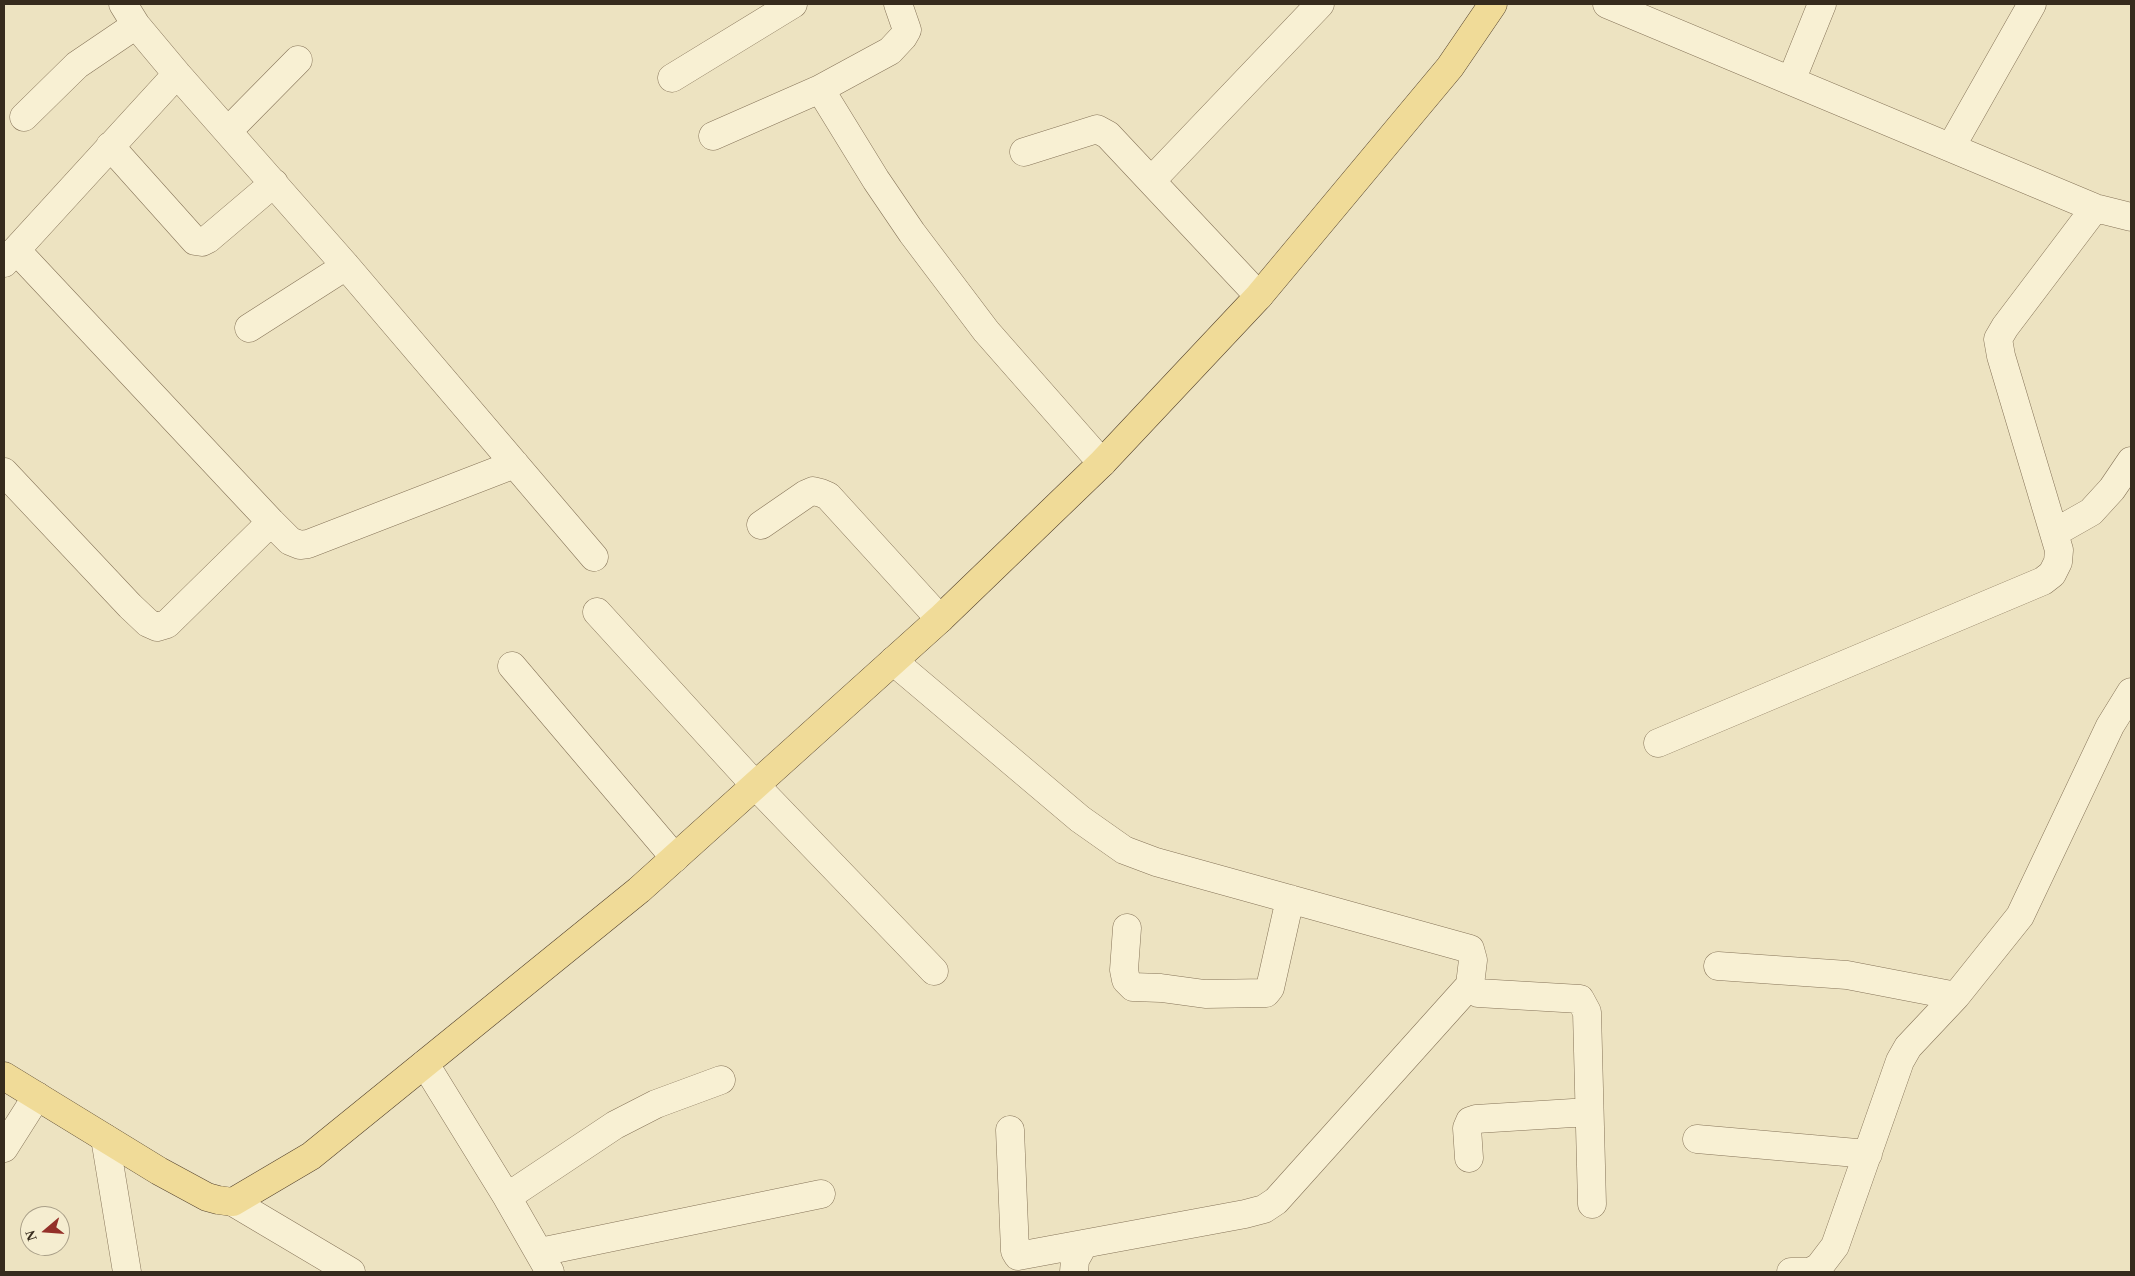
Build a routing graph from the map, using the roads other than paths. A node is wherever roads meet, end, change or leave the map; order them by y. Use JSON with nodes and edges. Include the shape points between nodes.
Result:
{"nodes":[{"id":1,"x":793,"y":4,"type":"edge"},
{"id":2,"x":898,"y":4,"type":"edge"},
{"id":3,"x":1320,"y":4,"type":"edge"},
{"id":4,"x":1493,"y":4,"type":"edge"},
{"id":5,"x":1607,"y":4,"type":"edge"},
{"id":6,"x":1822,"y":4,"type":"edge"},
{"id":7,"x":2032,"y":4,"type":"edge"},
{"id":8,"x":130,"y":14,"type":"edge"},
{"id":9,"x":298,"y":60,"type":"dead end"},
{"id":10,"x":177,"y":74,"type":"junction"},
{"id":11,"x":672,"y":78,"type":"dead end"},
{"id":12,"x":1791,"y":81,"type":"junction"},
{"id":13,"x":820,"y":89,"type":"junction"},
{"id":14,"x":24,"y":117,"type":"dead end"},
{"id":15,"x":228,"y":130,"type":"junction"},
{"id":16,"x":713,"y":136,"type":"dead end"},
{"id":17,"x":110,"y":146,"type":"junction"},
{"id":18,"x":1951,"y":147,"type":"junction"},
{"id":19,"x":1024,"y":152,"type":"dead end"},
{"id":20,"x":1152,"y":180,"type":"junction"},
{"id":21,"x":274,"y":183,"type":"junction"},
{"id":22,"x":2095,"y":208,"type":"junction"},
{"id":23,"x":2131,"y":217,"type":"edge"},
{"id":24,"x":10,"y":257,"type":"edge"},
{"id":25,"x":346,"y":266,"type":"junction"},
{"id":26,"x":1259,"y":296,"type":"junction"},
{"id":27,"x":249,"y":328,"type":"dead end"},
{"id":28,"x":2131,"y":461,"type":"edge"},
{"id":29,"x":1102,"y":463,"type":"junction"},
{"id":30,"x":515,"y":464,"type":"junction"},
{"id":31,"x":4,"y":472,"type":"edge"},
{"id":32,"x":271,"y":522,"type":"junction"},
{"id":33,"x":761,"y":525,"type":"dead end"},
{"id":34,"x":2054,"y":533,"type":"junction"},
{"id":35,"x":594,"y":557,"type":"dead end"},
{"id":36,"x":597,"y":612,"type":"dead end"},
{"id":37,"x":940,"y":619,"type":"junction"},
{"id":38,"x":893,"y":661,"type":"junction"},
{"id":39,"x":512,"y":666,"type":"dead end"},
{"id":40,"x":2131,"y":692,"type":"edge"},
{"id":41,"x":1658,"y":743,"type":"dead end"},
{"id":42,"x":755,"y":785,"type":"junction"},
{"id":43,"x":675,"y":858,"type":"junction"},
{"id":44,"x":1290,"y":899,"type":"junction"},
{"id":45,"x":1127,"y":928,"type":"dead end"},
{"id":46,"x":1718,"y":966,"type":"dead end"},
{"id":47,"x":934,"y":971,"type":"dead end"},
{"id":48,"x":1470,"y":985,"type":"junction"},
{"id":49,"x":1956,"y":996,"type":"junction"},
{"id":50,"x":425,"y":1064,"type":"junction"},
{"id":51,"x":4,"y":1076,"type":"edge"},
{"id":52,"x":721,"y":1080,"type":"dead end"},
{"id":53,"x":37,"y":1096,"type":"junction"},
{"id":54,"x":1589,"y":1112,"type":"junction"},
{"id":55,"x":1010,"y":1130,"type":"dead end"},
{"id":56,"x":105,"y":1138,"type":"junction"},
{"id":57,"x":1697,"y":1139,"type":"dead end"},
{"id":58,"x":4,"y":1148,"type":"edge"},
{"id":59,"x":1868,"y":1154,"type":"junction"},
{"id":60,"x":1469,"y":1158,"type":"dead end"},
{"id":61,"x":821,"y":1194,"type":"dead end"},
{"id":62,"x":507,"y":1197,"type":"junction"},
{"id":63,"x":232,"y":1202,"type":"junction"},
{"id":64,"x":1592,"y":1204,"type":"dead end"},
{"id":65,"x":1084,"y":1244,"type":"junction"},
{"id":66,"x":545,"y":1262,"type":"edge"},
{"id":67,"x":127,"y":1272,"type":"edge"},
{"id":68,"x":351,"y":1272,"type":"edge"},
{"id":69,"x":1074,"y":1272,"type":"edge"},
{"id":70,"x":1792,"y":1272,"type":"edge"}],
"edges":[{"from":1,"to":11,"type":"street"},
{"from":2,"to":13,"type":"street","via":[[906,30],[903,37],[890,50]]},
{"from":3,"to":20,"type":"street"},
{"from":4,"to":26,"type":"main road","via":[[1450,67]]},
{"from":5,"to":12,"type":"street"},
{"from":6,"to":12,"type":"street"},
{"from":7,"to":18,"type":"street"},
{"from":8,"to":10,"type":"street"},
{"from":8,"to":14,"type":"street"},
{"from":9,"to":15,"type":"street"},
{"from":10,"to":15,"type":"street"},
{"from":10,"to":17,"type":"street"},
{"from":12,"to":18,"type":"street"},
{"from":13,"to":16,"type":"street"},
{"from":13,"to":29,"type":"street","via":[[876,180],[986,332]]},
{"from":15,"to":21,"type":"street"},
{"from":17,"to":21,"type":"street","via":[[195,241],[208,239]]},
{"from":17,"to":24,"type":"street"},
{"from":18,"to":22,"type":"street"},
{"from":19,"to":20,"type":"street","via":[[1097,130],[1108,135]]},
{"from":20,"to":26,"type":"street"},
{"from":21,"to":25,"type":"street"},
{"from":22,"to":23,"type":"street"},
{"from":22,"to":34,"type":"street","via":[[1998,339]]},
{"from":24,"to":32,"type":"street"},
{"from":25,"to":27,"type":"street"},
{"from":25,"to":30,"type":"street"},
{"from":26,"to":29,"type":"main road"},
{"from":28,"to":34,"type":"street","via":[[2091,512]]},
{"from":29,"to":37,"type":"main road"},
{"from":30,"to":32,"type":"street","via":[[308,544],[300,545],[290,540]]},
{"from":30,"to":35,"type":"street"},
{"from":31,"to":32,"type":"street","via":[[130,606],[156,627],[167,624]]},
{"from":33,"to":37,"type":"street","via":[[806,494],[821,492]]},
{"from":34,"to":41,"type":"street","via":[[2059,550],[2058,562],[2052,574],[2043,581]]},
{"from":36,"to":42,"type":"street"},
{"from":37,"to":38,"type":"main road"},
{"from":38,"to":42,"type":"main road"},
{"from":38,"to":44,"type":"street","via":[[1080,819],[1124,850]]},
{"from":39,"to":43,"type":"street"},
{"from":40,"to":49,"type":"street","via":[[2110,726],[2020,916]]},
{"from":42,"to":43,"type":"main road"},
{"from":42,"to":47,"type":"street"},
{"from":43,"to":50,"type":"main road"},
{"from":44,"to":45,"type":"street","via":[[1270,988],[1266,993],[1205,994],[1133,988],[1126,980],[1124,970]]},
{"from":44,"to":48,"type":"street","via":[[1470,949],[1473,960]]},
{"from":46,"to":49,"type":"street","via":[[1847,975]]},
{"from":48,"to":54,"type":"street","via":[[1478,993],[1580,999],[1587,1012]]},
{"from":48,"to":65,"type":"street","via":[[1276,1201],[1264,1209],[1246,1214]]},
{"from":49,"to":59,"type":"street","via":[[1908,1047],[1900,1061]]},
{"from":50,"to":62,"type":"street"},
{"from":50,"to":63,"type":"main road","via":[[312,1156]]},
{"from":51,"to":53,"type":"main road"},
{"from":52,"to":62,"type":"street","via":[[656,1104],[615,1125]]},
{"from":53,"to":56,"type":"main road"},
{"from":53,"to":58,"type":"street"},
{"from":54,"to":60,"type":"street","via":[[1470,1121],[1467,1128]]},
{"from":54,"to":64,"type":"street"},
{"from":55,"to":65,"type":"street","via":[[1015,1251],[1018,1256]]},
{"from":56,"to":63,"type":"main road","via":[[207,1196]]},
{"from":56,"to":67,"type":"street"},
{"from":57,"to":59,"type":"street"},
{"from":59,"to":70,"type":"street","via":[[1835,1246],[1819,1267],[1810,1272]]},
{"from":61,"to":66,"type":"street"},
{"from":62,"to":66,"type":"street"},
{"from":63,"to":68,"type":"street"},
{"from":65,"to":69,"type":"street","via":[[1075,1260]]}]}
